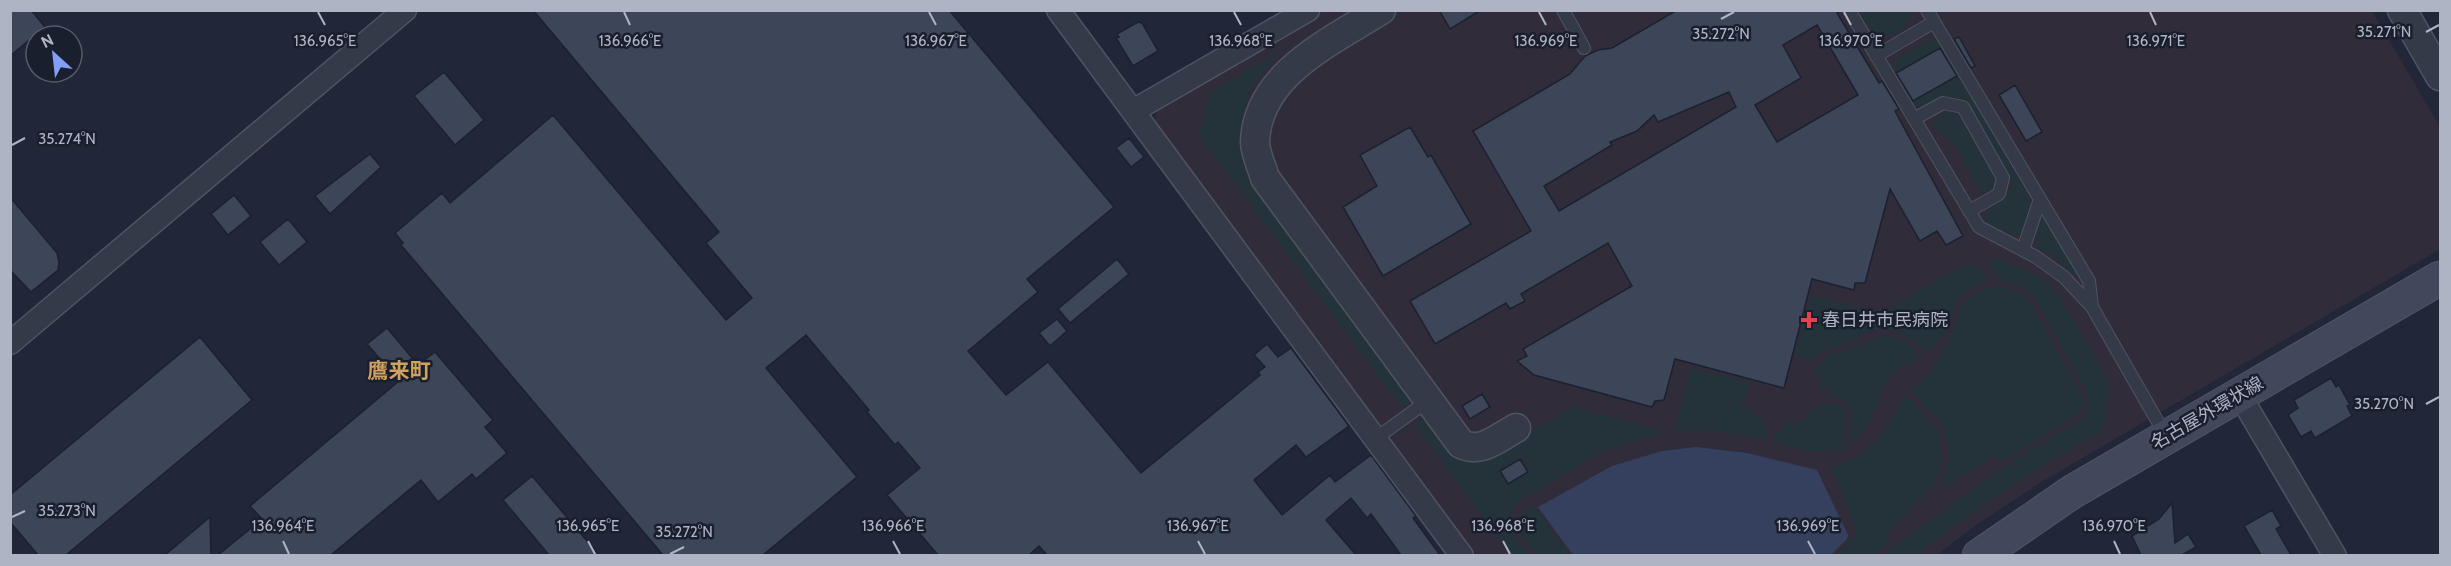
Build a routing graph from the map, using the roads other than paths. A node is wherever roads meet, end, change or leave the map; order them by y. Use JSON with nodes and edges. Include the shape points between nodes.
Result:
{"nodes":[{"id":1,"x":405,"y":10,"type":"edge"},
{"id":2,"x":1058,"y":10,"type":"edge"},
{"id":3,"x":1308,"y":10,"type":"edge"},
{"id":4,"x":1381,"y":10,"type":"edge"},
{"id":5,"x":1563,"y":10,"type":"edge"},
{"id":6,"x":1849,"y":10,"type":"edge"},
{"id":7,"x":1927,"y":10,"type":"edge"},
{"id":8,"x":2402,"y":10,"type":"edge"},
{"id":9,"x":1934,"y":22,"type":"junction"},
{"id":10,"x":1584,"y":48,"type":"dead end"},
{"id":11,"x":1876,"y":56,"type":"junction"},
{"id":12,"x":2440,"y":76,"type":"edge"},
{"id":13,"x":1133,"y":111,"type":"junction"},
{"id":14,"x":1914,"y":119,"type":"junction"},
{"id":15,"x":2040,"y":199,"type":"junction"},
{"id":16,"x":1969,"y":211,"type":"junction"},
{"id":17,"x":2023,"y":250,"type":"junction"},
{"id":18,"x":2440,"y":279,"type":"edge"},
{"id":19,"x":2092,"y":307,"type":"junction"},
{"id":20,"x":10,"y":343,"type":"edge"},
{"id":21,"x":2239,"y":394,"type":"junction"},
{"id":22,"x":1430,"y":399,"type":"junction"},
{"id":23,"x":1516,"y":428,"type":"dead end"},
{"id":24,"x":2167,"y":437,"type":"junction"},
{"id":25,"x":1376,"y":439,"type":"junction"},
{"id":26,"x":1462,"y":555,"type":"edge"},
{"id":27,"x":1979,"y":555,"type":"edge"},
{"id":28,"x":2335,"y":555,"type":"edge"}],
"edges":[{"from":1,"to":20,"type":"street"},
{"from":2,"to":13,"type":"street"},
{"from":3,"to":13,"type":"street"},
{"from":4,"to":22,"type":"street","via":[[1308,56],[1277,83],[1262,110],[1255,143],[1265,178]]},
{"from":5,"to":10,"type":"lane"},
{"from":6,"to":11,"type":"lane"},
{"from":7,"to":9,"type":"lane"},
{"from":8,"to":12,"type":"street"},
{"from":9,"to":11,"type":"lane"},
{"from":9,"to":15,"type":"lane"},
{"from":11,"to":14,"type":"lane"},
{"from":13,"to":25,"type":"street"},
{"from":14,"to":16,"type":"lane"},
{"from":14,"to":16,"type":"lane","via":[[1943,103],[1963,107],[2002,178],[1999,194]]},
{"from":15,"to":17,"type":"lane"},
{"from":15,"to":19,"type":"lane","via":[[2089,281]]},
{"from":16,"to":17,"type":"lane","via":[[1978,227]]},
{"from":17,"to":19,"type":"lane","via":[[2064,277]]},
{"from":18,"to":21,"type":"main road","name":"名古屋外環状線"},
{"from":19,"to":24,"type":"lane"},
{"from":21,"to":24,"type":"main road","name":"名古屋外環状線"},
{"from":21,"to":28,"type":"street"},
{"from":22,"to":23,"type":"street","via":[[1461,444],[1471,449],[1481,448]]},
{"from":22,"to":25,"type":"lane"},
{"from":24,"to":27,"type":"main road","name":"名古屋外環状線","via":[[2072,492]]},
{"from":25,"to":26,"type":"street"}]}
